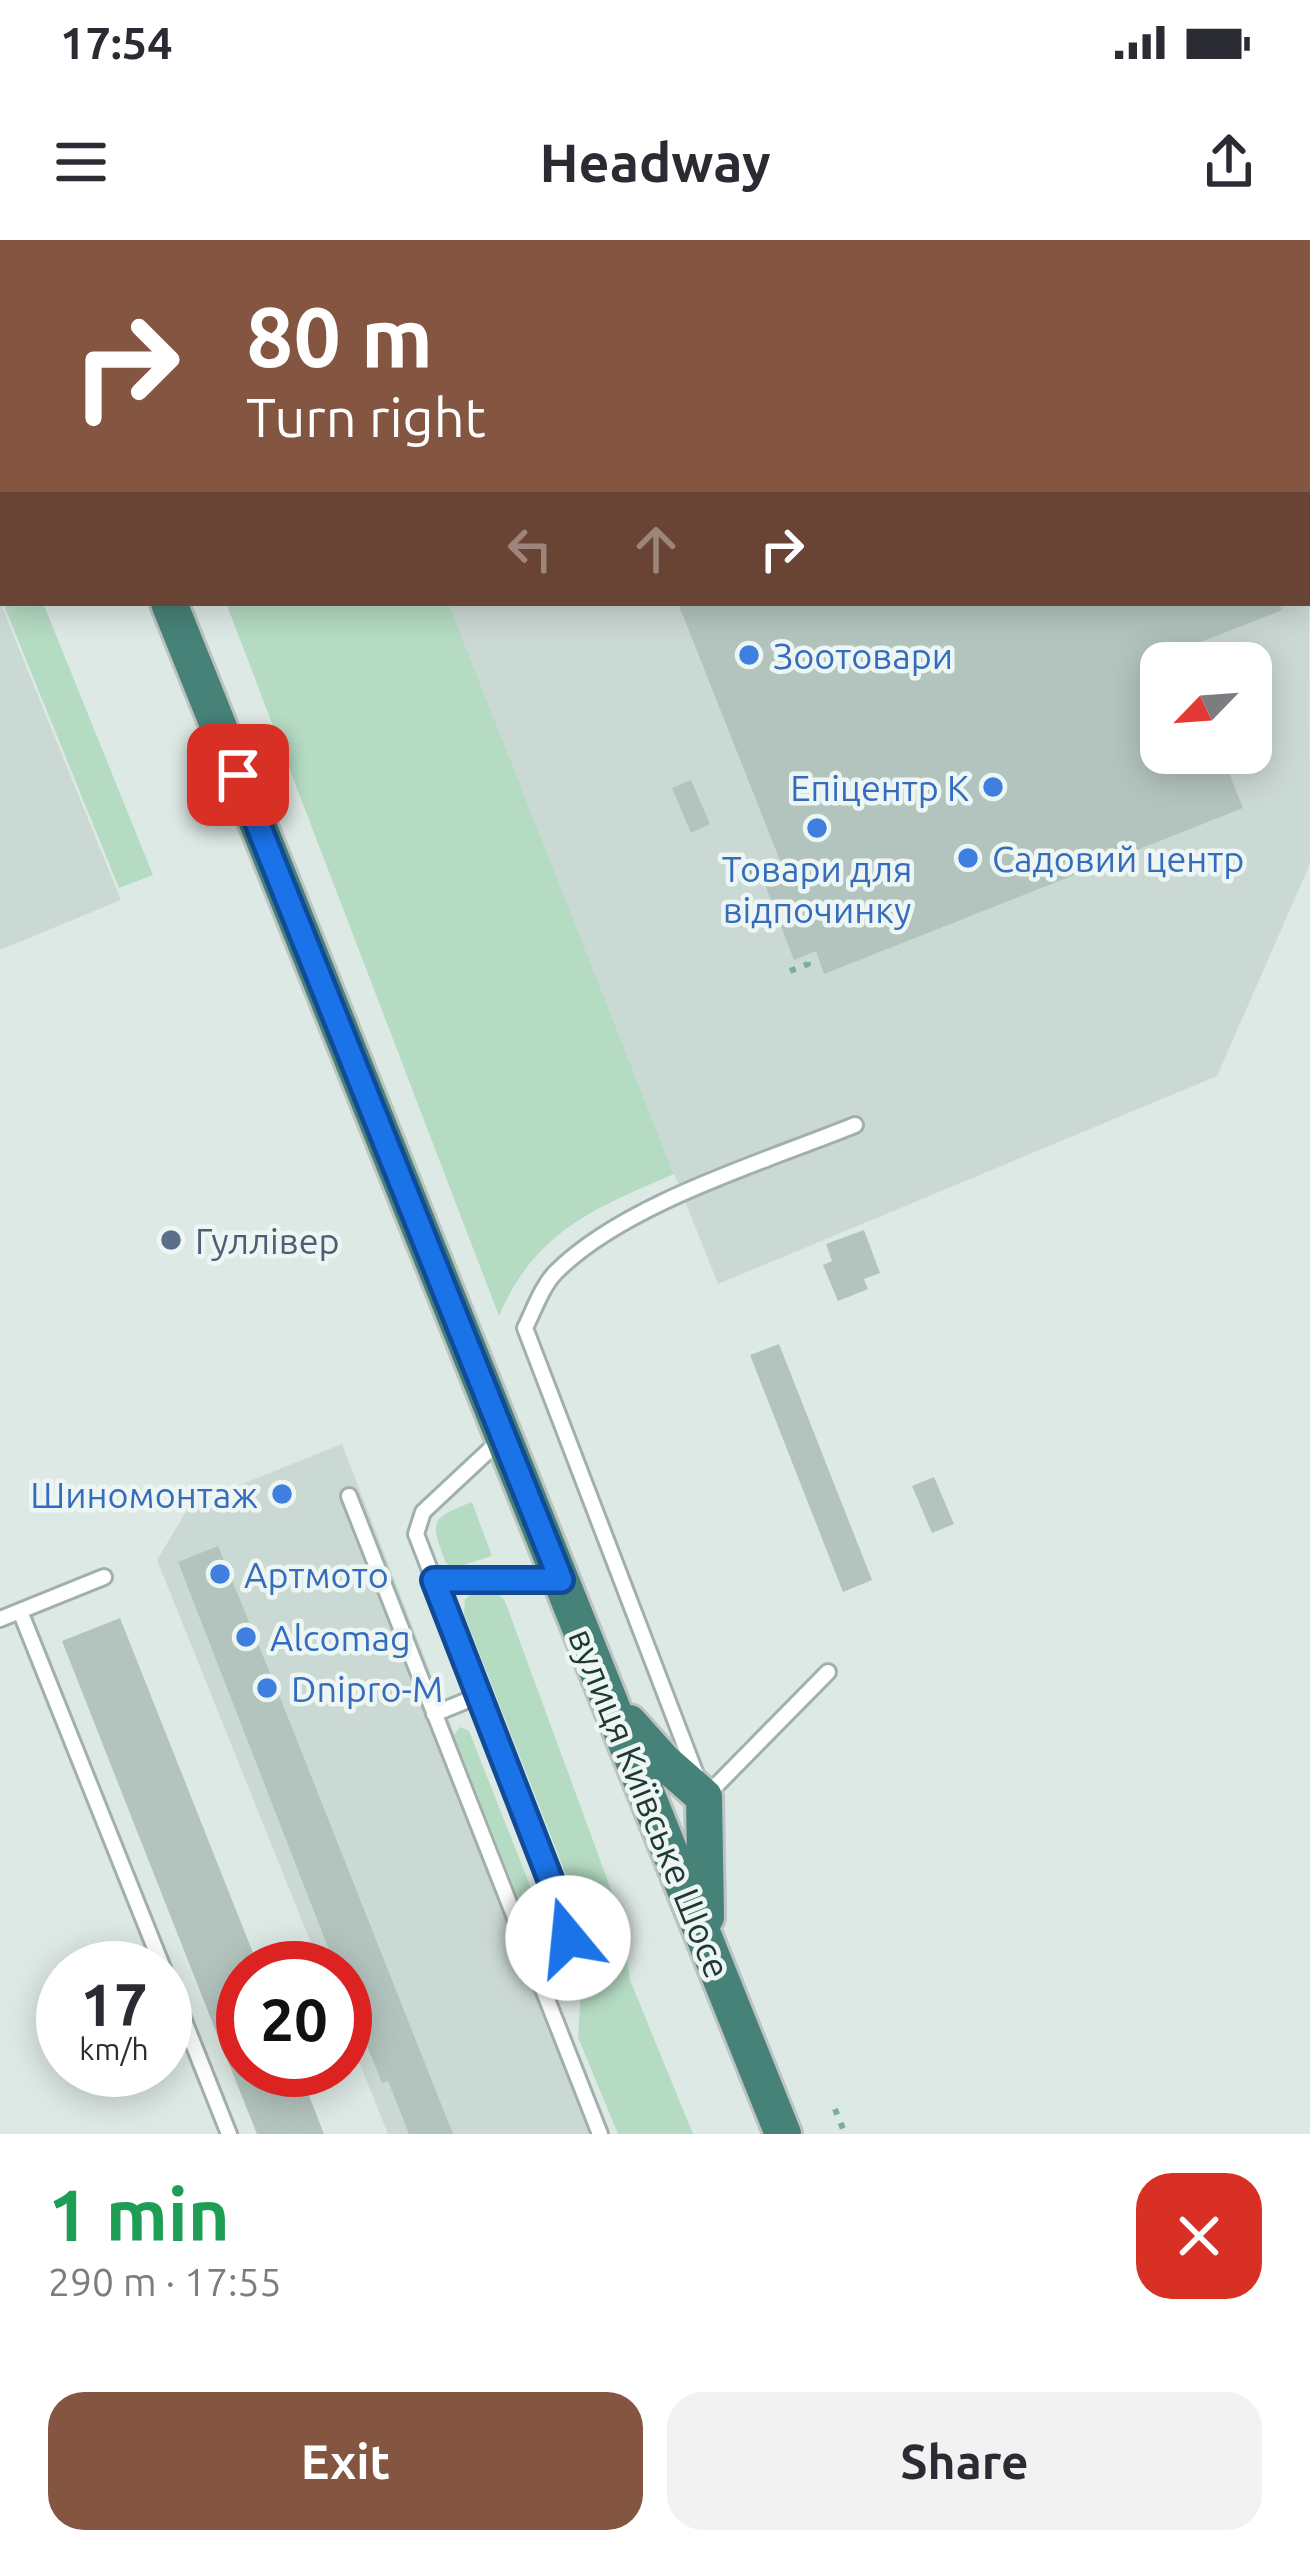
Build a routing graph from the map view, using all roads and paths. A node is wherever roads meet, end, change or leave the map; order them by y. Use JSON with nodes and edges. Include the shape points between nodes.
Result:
{"nodes":[{"id":1,"x":170,"y":606,"type":"edge"},
{"id":2,"x":750,"y":873,"type":"dead end"},
{"id":3,"x":771,"y":873,"type":"dead end"},
{"id":4,"x":805,"y":956,"type":"dead end"},
{"id":5,"x":790,"y":971,"type":"dead end"},
{"id":6,"x":855,"y":1125,"type":"dead end"},
{"id":7,"x":503,"y":1437,"type":"junction"},
{"id":8,"x":349,"y":1496,"type":"dead end"},
{"id":9,"x":104,"y":1577,"type":"dead end"},
{"id":10,"x":434,"y":1580,"type":"junction"},
{"id":11,"x":561,"y":1580,"type":"junction"},
{"id":12,"x":20,"y":1610,"type":"junction"},
{"id":13,"x":0,"y":1618,"type":"edge"},
{"id":14,"x":598,"y":1672,"type":"junction"},
{"id":15,"x":828,"y":1672,"type":"dead end"},
{"id":16,"x":478,"y":1696,"type":"junction"},
{"id":17,"x":434,"y":1714,"type":"junction"},
{"id":18,"x":704,"y":1797,"type":"junction"},
{"id":19,"x":152,"y":1941,"type":"edge"},
{"id":20,"x":716,"y":1968,"type":"junction"},
{"id":21,"x":536,"y":1971,"type":"junction"},
{"id":22,"x":192,"y":2041,"type":"edge"},
{"id":23,"x":836,"y":2109,"type":"dead end"},
{"id":24,"x":229,"y":2134,"type":"edge"},
{"id":25,"x":600,"y":2134,"type":"edge"},
{"id":26,"x":783,"y":2134,"type":"edge"},
{"id":27,"x":845,"y":2134,"type":"edge"}],
"edges":[{"from":1,"to":7,"type":"highway","name":"вулиця Київське Шосе"},
{"from":2,"to":3,"type":"path","via":[[767,865]]},
{"from":4,"to":5,"type":"path","via":[[808,964]]},
{"from":6,"to":18,"type":"lane","via":[[598,1237],[552,1275],[525,1328]]},
{"from":7,"to":10,"type":"lane","via":[[423,1512],[416,1534]]},
{"from":7,"to":11,"type":"highway","name":"вулиця Київське Шосе"},
{"from":8,"to":17,"type":"lane"},
{"from":9,"to":12,"type":"lane"},
{"from":10,"to":11,"type":"lane"},
{"from":10,"to":16,"type":"lane"},
{"from":11,"to":14,"type":"highway","name":"вулиця Київське Шосе"},
{"from":12,"to":13,"type":"lane"},
{"from":12,"to":19,"type":"lane"},
{"from":14,"to":18,"type":"highway","via":[[639,1736]]},
{"from":14,"to":20,"type":"highway","name":"вулиця Київське Шосе"},
{"from":15,"to":18,"type":"lane"},
{"from":16,"to":17,"type":"lane"},
{"from":16,"to":21,"type":"lane","via":[[567,1927],[560,1958]]},
{"from":17,"to":21,"type":"lane"},
{"from":18,"to":20,"type":"highway","via":[[704,1905]]},
{"from":20,"to":26,"type":"highway","name":"вулиця Київське Шосе"},
{"from":21,"to":25,"type":"lane"},
{"from":22,"to":24,"type":"lane"},
{"from":23,"to":27,"type":"path"}]}
